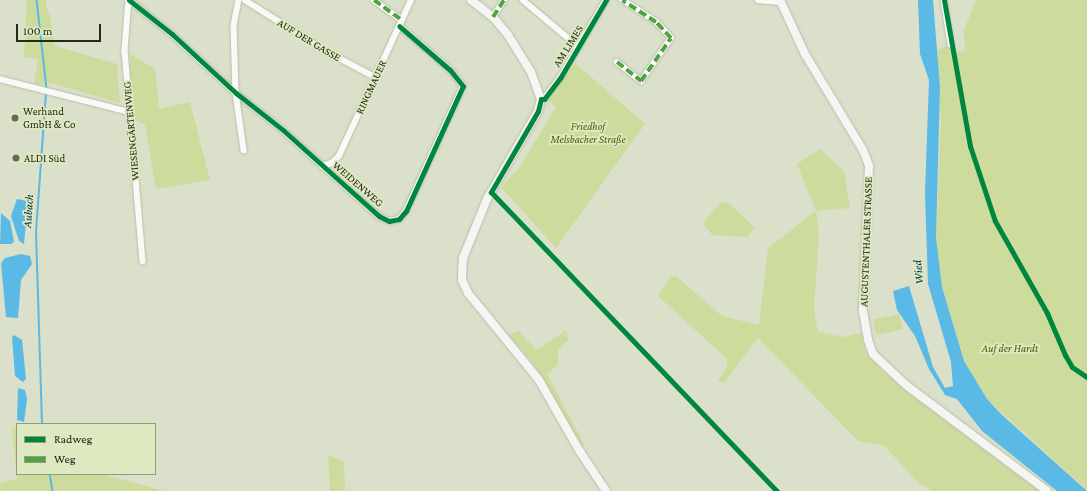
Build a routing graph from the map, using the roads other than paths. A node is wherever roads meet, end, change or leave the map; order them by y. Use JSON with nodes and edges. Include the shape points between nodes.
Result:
{"nodes":[{"id":1,"x":129,"y":0,"type":"edge"},
{"id":2,"x":238,"y":0,"type":"edge"},
{"id":3,"x":245,"y":0,"type":"edge"},
{"id":4,"x":374,"y":0,"type":"edge"},
{"id":5,"x":411,"y":0,"type":"edge"},
{"id":6,"x":471,"y":0,"type":"edge"},
{"id":7,"x":504,"y":0,"type":"edge"},
{"id":8,"x":523,"y":0,"type":"edge"},
{"id":9,"x":606,"y":0,"type":"edge"},
{"id":10,"x":622,"y":0,"type":"edge"},
{"id":11,"x":758,"y":0,"type":"edge"},
{"id":12,"x":944,"y":0,"type":"edge"},
{"id":13,"x":780,"y":1,"type":"edge"},
{"id":14,"x":493,"y":17,"type":"junction"},
{"id":15,"x":402,"y":20,"type":"junction"},
{"id":16,"x":399,"y":26,"type":"junction"},
{"id":17,"x":951,"y":44,"type":"dead end"},
{"id":18,"x":579,"y":47,"type":"junction"},
{"id":19,"x":617,"y":62,"type":"dead end"},
{"id":20,"x":375,"y":77,"type":"junction"},
{"id":21,"x":0,"y":79,"type":"edge"},
{"id":22,"x":236,"y":93,"type":"junction"},
{"id":23,"x":541,"y":99,"type":"junction"},
{"id":24,"x":129,"y":112,"type":"junction"},
{"id":25,"x":244,"y":150,"type":"dead end"},
{"id":26,"x":322,"y":166,"type":"junction"},
{"id":27,"x":143,"y":261,"type":"dead end"},
{"id":28,"x":606,"y":491,"type":"edge"},
{"id":29,"x":1046,"y":491,"type":"edge"}],
"edges":[{"from":1,"to":22,"type":"street","name":"WEIDENWEG","via":[[172,34]]},
{"from":1,"to":24,"type":"street","name":"WIESENGÄRTENWEG","via":[[125,51]]},
{"from":2,"to":22,"type":"street","via":[[234,26]]},
{"from":3,"to":20,"type":"street","name":"AUF DER GASSE","via":[[324,50]]},
{"from":4,"to":15,"type":"street"},
{"from":5,"to":15,"type":"street","name":"RINGMAUER"},
{"from":6,"to":14,"type":"main road"},
{"from":7,"to":14,"type":"street"},
{"from":8,"to":18,"type":"street"},
{"from":9,"to":18,"type":"street","name":"AM LIMES"},
{"from":10,"to":19,"type":"street","via":[[656,22],[671,38],[641,81]]},
{"from":11,"to":13,"type":"street"},
{"from":12,"to":17,"type":"street"},
{"from":13,"to":29,"type":"main road","name":"AUGUSTENTHALER STRASSE","via":[[805,54],[863,150],[869,166],[863,311],[873,354],[906,385]]},
{"from":14,"to":23,"type":"main road","via":[[519,52],[537,85]]},
{"from":15,"to":16,"type":"street","name":"RINGMAUER"},
{"from":16,"to":20,"type":"street","name":"RINGMAUER"},
{"from":16,"to":26,"type":"street","name":"WEIDENWEG","via":[[450,70],[462,86],[406,211],[399,219],[389,221],[379,216]]},
{"from":18,"to":23,"type":"street","name":"AM LIMES","via":[[560,78],[544,99]]},
{"from":20,"to":26,"type":"street","name":"RINGMAUER","via":[[340,156],[332,163]]},
{"from":21,"to":24,"type":"street"},
{"from":22,"to":25,"type":"street"},
{"from":22,"to":26,"type":"street","name":"WEIDENWEG","via":[[284,130]]},
{"from":23,"to":28,"type":"main road","via":[[538,111],[487,199],[463,258],[462,275],[464,285],[528,363],[593,474]]},
{"from":24,"to":27,"type":"street","name":"WIESENGÄRTENWEG"}]}
